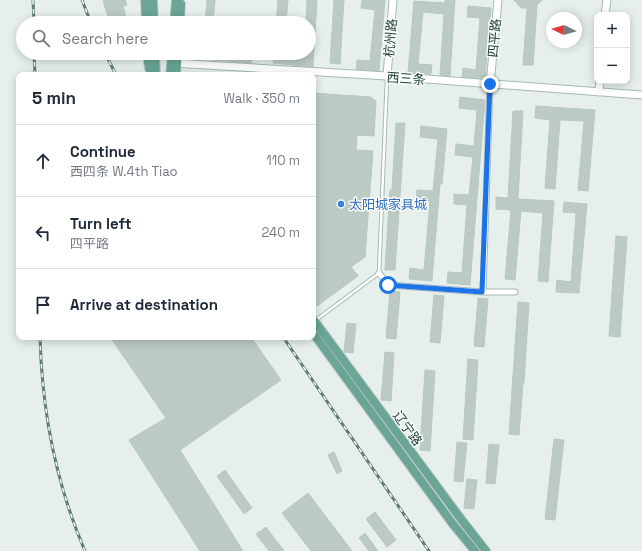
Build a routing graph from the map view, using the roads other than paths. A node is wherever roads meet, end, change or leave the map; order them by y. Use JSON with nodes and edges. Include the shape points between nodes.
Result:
{"nodes":[{"id":1,"x":145,"y":0,"type":"edge"},
{"id":2,"x":154,"y":0,"type":"edge"},
{"id":3,"x":176,"y":0,"type":"edge"},
{"id":4,"x":181,"y":0,"type":"edge"},
{"id":5,"x":393,"y":0,"type":"edge"},
{"id":6,"x":498,"y":0,"type":"edge"},
{"id":7,"x":607,"y":0,"type":"edge"},
{"id":8,"x":605,"y":12,"type":"edge"},
{"id":9,"x":146,"y":16,"type":"edge"},
{"id":10,"x":154,"y":16,"type":"edge"},
{"id":11,"x":175,"y":16,"type":"edge"},
{"id":12,"x":180,"y":16,"type":"edge"},
{"id":13,"x":148,"y":60,"type":"edge"},
{"id":14,"x":156,"y":60,"type":"edge"},
{"id":15,"x":173,"y":60,"type":"edge"},
{"id":16,"x":175,"y":60,"type":"edge"},
{"id":17,"x":174,"y":63,"type":"junction"},
{"id":18,"x":151,"y":72,"type":"edge"},
{"id":19,"x":156,"y":72,"type":"edge"},
{"id":20,"x":171,"y":72,"type":"edge"},
{"id":21,"x":176,"y":72,"type":"edge"},
{"id":22,"x":387,"y":76,"type":"junction"},
{"id":23,"x":490,"y":84,"type":"junction"},
{"id":24,"x":600,"y":84,"type":"edge"},
{"id":25,"x":599,"y":92,"type":"junction"},
{"id":26,"x":642,"y":95,"type":"edge"},
{"id":27,"x":379,"y":274,"type":"junction"},
{"id":28,"x":482,"y":292,"type":"junction"},
{"id":29,"x":515,"y":292,"type":"dead end"},
{"id":30,"x":316,"y":319,"type":"edge"},
{"id":31,"x":316,"y":323,"type":"edge"},
{"id":32,"x":316,"y":337,"type":"edge"},
{"id":33,"x":475,"y":551,"type":"edge"},
{"id":34,"x":486,"y":551,"type":"edge"}],
"edges":[{"from":1,"to":9,"type":"main road"},
{"from":2,"to":10,"type":"main road"},
{"from":3,"to":11,"type":"main road"},
{"from":4,"to":12,"type":"main road"},
{"from":5,"to":22,"type":"street","name":"杭州路"},
{"from":6,"to":23,"type":"street","name":"四平路"},
{"from":7,"to":8,"type":"street"},
{"from":13,"to":18,"type":"main road"},
{"from":14,"to":19,"type":"main road"},
{"from":15,"to":17,"type":"main road"},
{"from":16,"to":17,"type":"main road"},
{"from":17,"to":20,"type":"main road"},
{"from":17,"to":21,"type":"main road"},
{"from":17,"to":22,"type":"street","name":"西三条"},
{"from":22,"to":23,"type":"street","name":"西三条"},
{"from":22,"to":27,"type":"lane"},
{"from":23,"to":25,"type":"street","name":"西三条"},
{"from":23,"to":28,"type":"street","name":"四平路"},
{"from":24,"to":25,"type":"street"},
{"from":25,"to":26,"type":"street","name":"西三条"},
{"from":27,"to":28,"type":"street","via":[[388,285]]},
{"from":27,"to":30,"type":"lane"},
{"from":28,"to":29,"type":"street"},
{"from":31,"to":34,"type":"main road","name":"辽宁路"},
{"from":32,"to":33,"type":"main road","name":"辽宁路","via":[[452,524]]}]}
